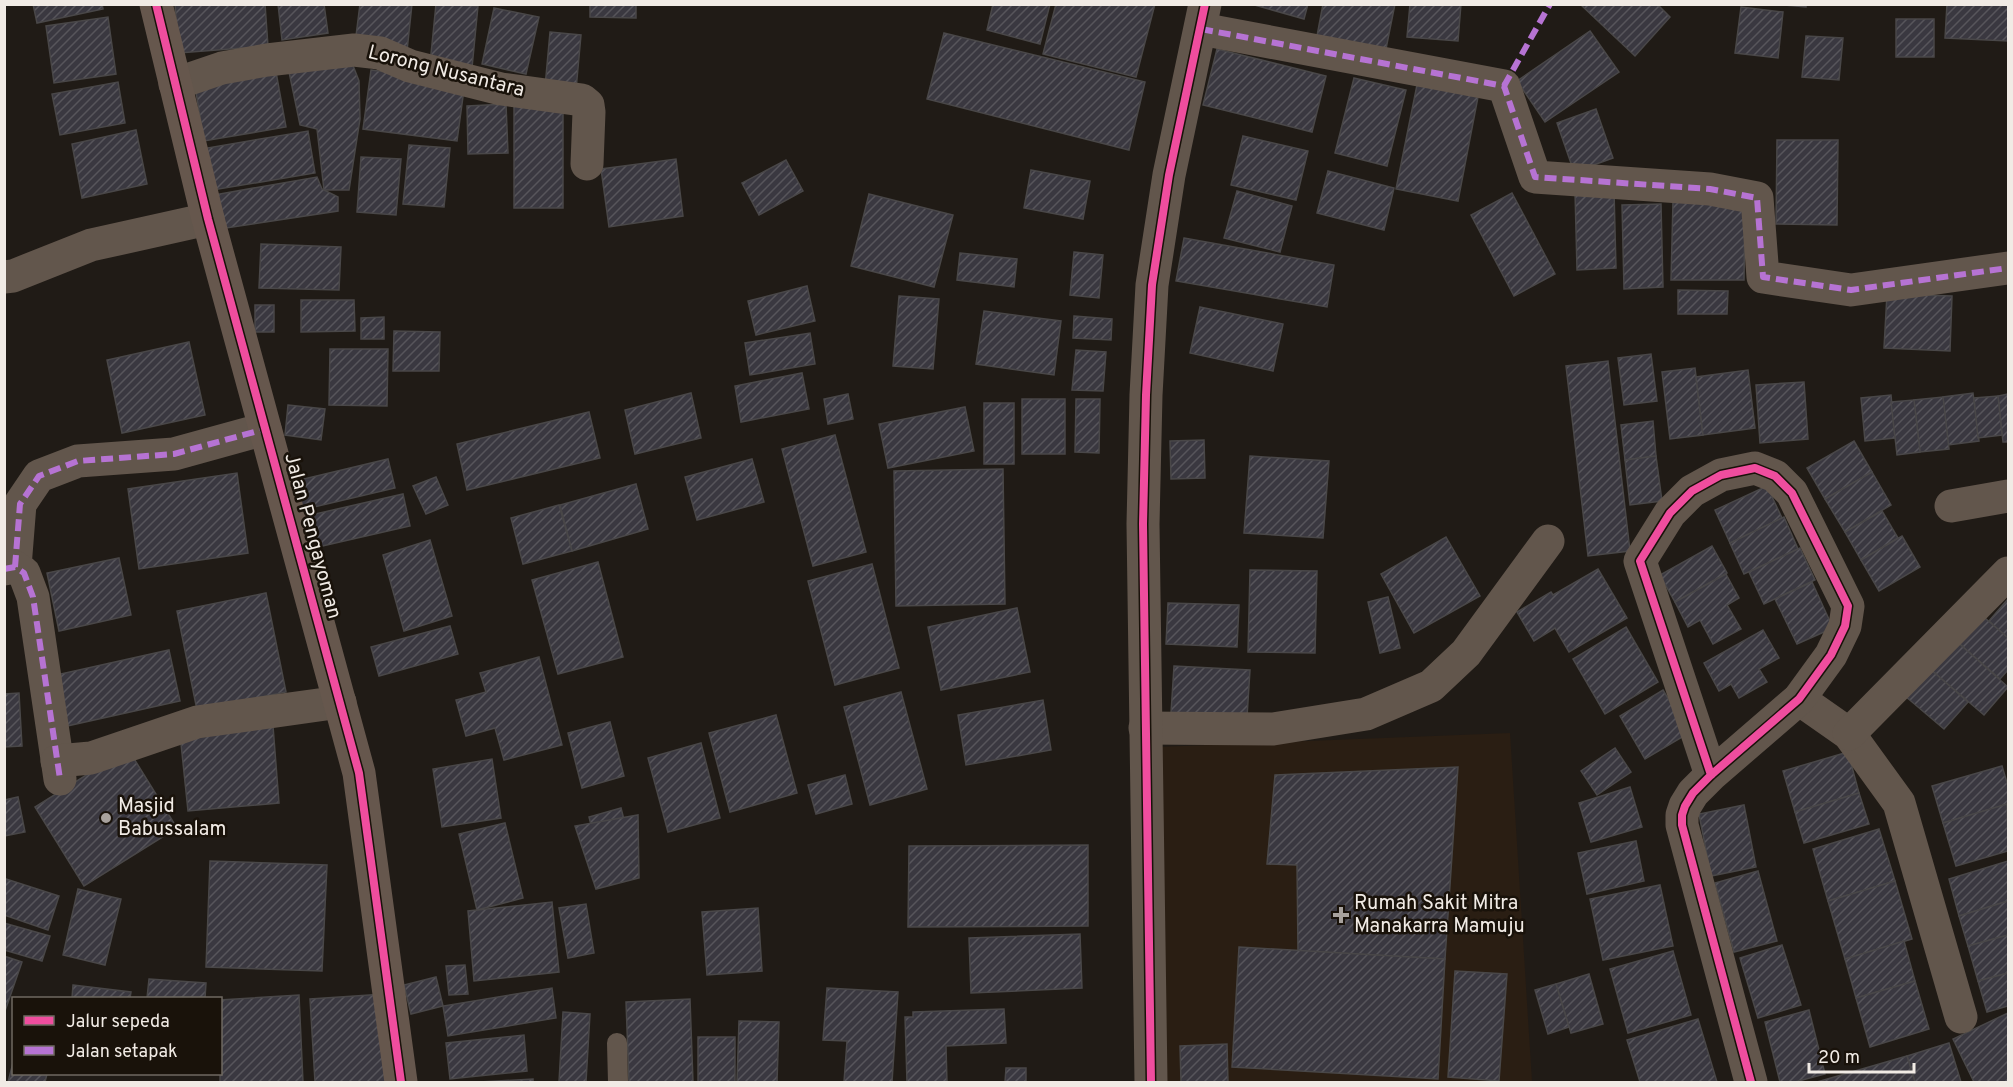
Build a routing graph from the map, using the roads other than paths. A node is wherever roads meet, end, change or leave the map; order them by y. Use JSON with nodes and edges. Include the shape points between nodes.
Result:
{"nodes":[{"id":1,"x":156,"y":4,"type":"edge"},
{"id":2,"x":1203,"y":17,"type":"edge"},
{"id":3,"x":175,"y":84,"type":"junction"},
{"id":4,"x":587,"y":164,"type":"dead end"},
{"id":5,"x":208,"y":219,"type":"junction"},
{"id":6,"x":2008,"y":268,"type":"edge"},
{"id":7,"x":4,"y":277,"type":"edge"},
{"id":8,"x":265,"y":429,"type":"junction"},
{"id":9,"x":2008,"y":496,"type":"edge"},
{"id":10,"x":1951,"y":506,"type":"dead end"},
{"id":11,"x":1548,"y":541,"type":"dead end"},
{"id":12,"x":10,"y":568,"type":"edge"},
{"id":13,"x":2008,"y":573,"type":"edge"},
{"id":14,"x":1799,"y":699,"type":"junction"},
{"id":15,"x":340,"y":702,"type":"junction"},
{"id":16,"x":1145,"y":728,"type":"junction"},
{"id":17,"x":1849,"y":734,"type":"junction"},
{"id":18,"x":1711,"y":776,"type":"junction"},
{"id":19,"x":1961,"y":1017,"type":"dead end"},
{"id":20,"x":617,"y":1043,"type":"dead end"},
{"id":21,"x":401,"y":1083,"type":"edge"},
{"id":22,"x":618,"y":1083,"type":"edge"},
{"id":23,"x":1151,"y":1083,"type":"edge"},
{"id":24,"x":1751,"y":1083,"type":"edge"}],
"edges":[{"from":1,"to":3,"type":"street","name":"Jalan Pengayoman"},
{"from":2,"to":6,"type":"street","via":[[1504,86],[1535,177],[1710,189],[1757,198],[1763,277],[1851,290]]},
{"from":2,"to":16,"type":"street","via":[[1169,175],[1152,285],[1143,524]]},
{"from":3,"to":4,"type":"street","name":"Lorong Nusantara","via":[[222,68],[267,60],[354,50],[380,53],[410,66],[501,89],[582,100],[589,112]]},
{"from":3,"to":5,"type":"street","name":"Jalan Pengayoman"},
{"from":5,"to":7,"type":"street","via":[[91,245]]},
{"from":5,"to":8,"type":"street","name":"Jalan Pengayoman"},
{"from":8,"to":12,"type":"street","via":[[174,454],[78,460],[39,476],[20,504]]},
{"from":8,"to":15,"type":"street","name":"Jalan Pengayoman"},
{"from":9,"to":10,"type":"street"},
{"from":11,"to":16,"type":"street","via":[[1466,652],[1431,686],[1366,714],[1273,729]]},
{"from":12,"to":15,"type":"street","via":[[24,573],[33,597],[58,770],[197,723]]},
{"from":13,"to":17,"type":"street"},
{"from":14,"to":17,"type":"street"},
{"from":14,"to":18,"type":"street"},
{"from":14,"to":18,"type":"street","via":[[1831,655],[1845,626],[1848,606],[1792,493],[1775,476],[1755,468],[1721,475],[1692,490],[1670,513],[1640,561]]},
{"from":15,"to":21,"type":"street","name":"Jalan Pengayoman","via":[[359,773]]},
{"from":16,"to":23,"type":"street"},
{"from":17,"to":19,"type":"street","via":[[1899,803]]},
{"from":18,"to":24,"type":"street","via":[[1685,806],[1683,825]]},
{"from":20,"to":22,"type":"lane"}]}
